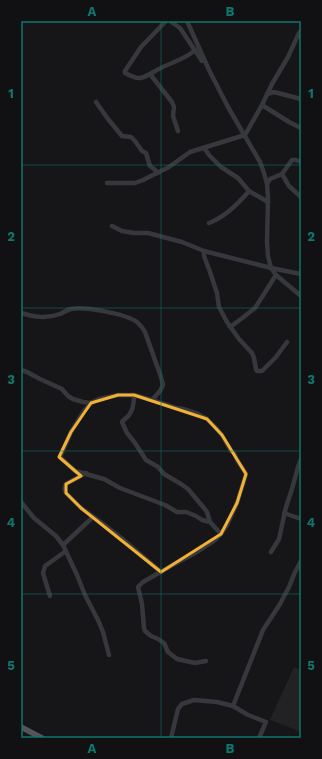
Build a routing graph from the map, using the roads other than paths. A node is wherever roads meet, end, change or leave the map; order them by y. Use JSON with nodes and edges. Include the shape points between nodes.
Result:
{"nodes":[{"id":1,"x":166,"y":21,"type":"edge"},
{"id":2,"x":170,"y":21,"type":"edge"},
{"id":3,"x":188,"y":23,"type":"edge"},
{"id":4,"x":180,"y":28,"type":"junction"},
{"id":5,"x":301,"y":31,"type":"edge"},
{"id":6,"x":195,"y":50,"type":"junction"},
{"id":7,"x":209,"y":70,"type":"junction"},
{"id":8,"x":150,"y":74,"type":"junction"},
{"id":9,"x":267,"y":94,"type":"junction"},
{"id":10,"x":301,"y":99,"type":"edge"},
{"id":11,"x":96,"y":102,"type":"dead end"},
{"id":12,"x":262,"y":105,"type":"junction"},
{"id":13,"x":301,"y":128,"type":"edge"},
{"id":14,"x":178,"y":131,"type":"dead end"},
{"id":15,"x":245,"y":135,"type":"junction"},
{"id":16,"x":204,"y":148,"type":"junction"},
{"id":17,"x":301,"y":162,"type":"edge"},
{"id":18,"x":158,"y":173,"type":"junction"},
{"id":19,"x":282,"y":174,"type":"junction"},
{"id":20,"x":107,"y":183,"type":"dead end"},
{"id":21,"x":267,"y":184,"type":"junction"},
{"id":22,"x":249,"y":191,"type":"junction"},
{"id":23,"x":301,"y":197,"type":"edge"},
{"id":24,"x":268,"y":202,"type":"junction"},
{"id":25,"x":208,"y":223,"type":"dead end"},
{"id":26,"x":112,"y":226,"type":"dead end"},
{"id":27,"x":204,"y":251,"type":"junction"},
{"id":28,"x":271,"y":268,"type":"junction"},
{"id":29,"x":301,"y":274,"type":"edge"},
{"id":30,"x":276,"y":275,"type":"junction"},
{"id":31,"x":301,"y":296,"type":"edge"},
{"id":32,"x":21,"y":313,"type":"edge"},
{"id":33,"x":230,"y":327,"type":"junction"},
{"id":34,"x":287,"y":342,"type":"dead end"},
{"id":35,"x":21,"y":370,"type":"edge"},
{"id":36,"x":134,"y":395,"type":"junction"},
{"id":37,"x":152,"y":400,"type":"junction"},
{"id":38,"x":91,"y":403,"type":"junction"},
{"id":39,"x":301,"y":459,"type":"edge"},
{"id":40,"x":86,"y":474,"type":"junction"},
{"id":41,"x":21,"y":502,"type":"edge"},
{"id":42,"x":284,"y":513,"type":"junction"},
{"id":43,"x":93,"y":517,"type":"junction"},
{"id":44,"x":301,"y":519,"type":"edge"},
{"id":45,"x":210,"y":522,"type":"junction"},
{"id":46,"x":221,"y":534,"type":"junction"},
{"id":47,"x":63,"y":545,"type":"junction"},
{"id":48,"x":66,"y":552,"type":"junction"},
{"id":49,"x":271,"y":552,"type":"dead end"},
{"id":50,"x":301,"y":561,"type":"edge"},
{"id":51,"x":161,"y":572,"type":"junction"},
{"id":52,"x":50,"y":596,"type":"dead end"},
{"id":53,"x":109,"y":654,"type":"dead end"},
{"id":54,"x":206,"y":661,"type":"dead end"},
{"id":55,"x":233,"y":706,"type":"junction"},
{"id":56,"x":22,"y":729,"type":"edge"},
{"id":57,"x":42,"y":738,"type":"edge"},
{"id":58,"x":171,"y":738,"type":"edge"},
{"id":59,"x":260,"y":738,"type":"edge"}],
"edges":[{"from":1,"to":8,"type":"street","via":[[141,47],[124,72],[140,78]]},
{"from":2,"to":4,"type":"street"},
{"from":3,"to":4,"type":"street"},
{"from":3,"to":7,"type":"street"},
{"from":4,"to":6,"type":"street"},
{"from":5,"to":9,"type":"street"},
{"from":6,"to":7,"type":"street"},
{"from":6,"to":8,"type":"street"},
{"from":7,"to":15,"type":"street"},
{"from":8,"to":14,"type":"street","via":[[172,102]]},
{"from":9,"to":10,"type":"street","via":[[274,92]]},
{"from":9,"to":12,"type":"street"},
{"from":11,"to":18,"type":"street","via":[[122,136],[131,137],[146,153],[150,166]]},
{"from":12,"to":13,"type":"street"},
{"from":12,"to":15,"type":"street"},
{"from":15,"to":16,"type":"street"},
{"from":15,"to":21,"type":"street","via":[[260,162]]},
{"from":16,"to":18,"type":"street","via":[[190,152]]},
{"from":16,"to":22,"type":"street","via":[[208,155],[238,178]]},
{"from":17,"to":19,"type":"street","via":[[292,160]]},
{"from":18,"to":20,"type":"street","via":[[135,183]]},
{"from":19,"to":21,"type":"street"},
{"from":19,"to":23,"type":"street","via":[[289,186]]},
{"from":21,"to":24,"type":"street"},
{"from":22,"to":24,"type":"street"},
{"from":22,"to":25,"type":"street","via":[[234,207]]},
{"from":24,"to":28,"type":"street","via":[[267,242]]},
{"from":26,"to":27,"type":"street","via":[[182,242]]},
{"from":27,"to":28,"type":"street"},
{"from":27,"to":33,"type":"street","via":[[219,307]]},
{"from":28,"to":29,"type":"street"},
{"from":28,"to":30,"type":"street"},
{"from":30,"to":31,"type":"street"},
{"from":30,"to":33,"type":"street","via":[[255,308]]},
{"from":32,"to":37,"type":"street","via":[[43,318],[78,308],[121,315],[137,322],[145,332],[163,382],[160,391]]},
{"from":33,"to":34,"type":"street","via":[[252,353],[257,371],[262,371]]},
{"from":35,"to":38,"type":"street","via":[[62,389],[73,399]]},
{"from":36,"to":37,"type":"street"},
{"from":36,"to":38,"type":"street","via":[[118,394]]},
{"from":36,"to":45,"type":"street","via":[[131,412],[122,422],[127,433],[146,460],[188,489],[207,512]]},
{"from":37,"to":46,"type":"street","via":[[183,408],[207,419],[222,435],[245,472],[237,503]]},
{"from":38,"to":40,"type":"street","via":[[71,432],[60,457],[75,471]]},
{"from":39,"to":42,"type":"street"},
{"from":40,"to":43,"type":"street","via":[[69,482],[65,490]]},
{"from":40,"to":45,"type":"street","via":[[104,479],[177,512],[186,512]]},
{"from":41,"to":47,"type":"street"},
{"from":42,"to":44,"type":"street"},
{"from":42,"to":49,"type":"street","via":[[280,539]]},
{"from":43,"to":47,"type":"street"},
{"from":43,"to":51,"type":"street"},
{"from":45,"to":46,"type":"street"},
{"from":46,"to":51,"type":"street","via":[[195,553]]},
{"from":47,"to":48,"type":"street"},
{"from":48,"to":52,"type":"street","via":[[45,566],[43,573]]},
{"from":48,"to":53,"type":"street","via":[[98,620]]},
{"from":50,"to":55,"type":"street","via":[[280,604],[263,630]]},
{"from":51,"to":54,"type":"street","via":[[138,587],[145,632],[164,643],[168,652],[176,659],[195,663]]},
{"from":55,"to":58,"type":"street","via":[[194,700],[182,704],[178,709]]},
{"from":55,"to":59,"type":"street","via":[[266,722]]},
{"from":56,"to":57,"type":"main road"}]}
